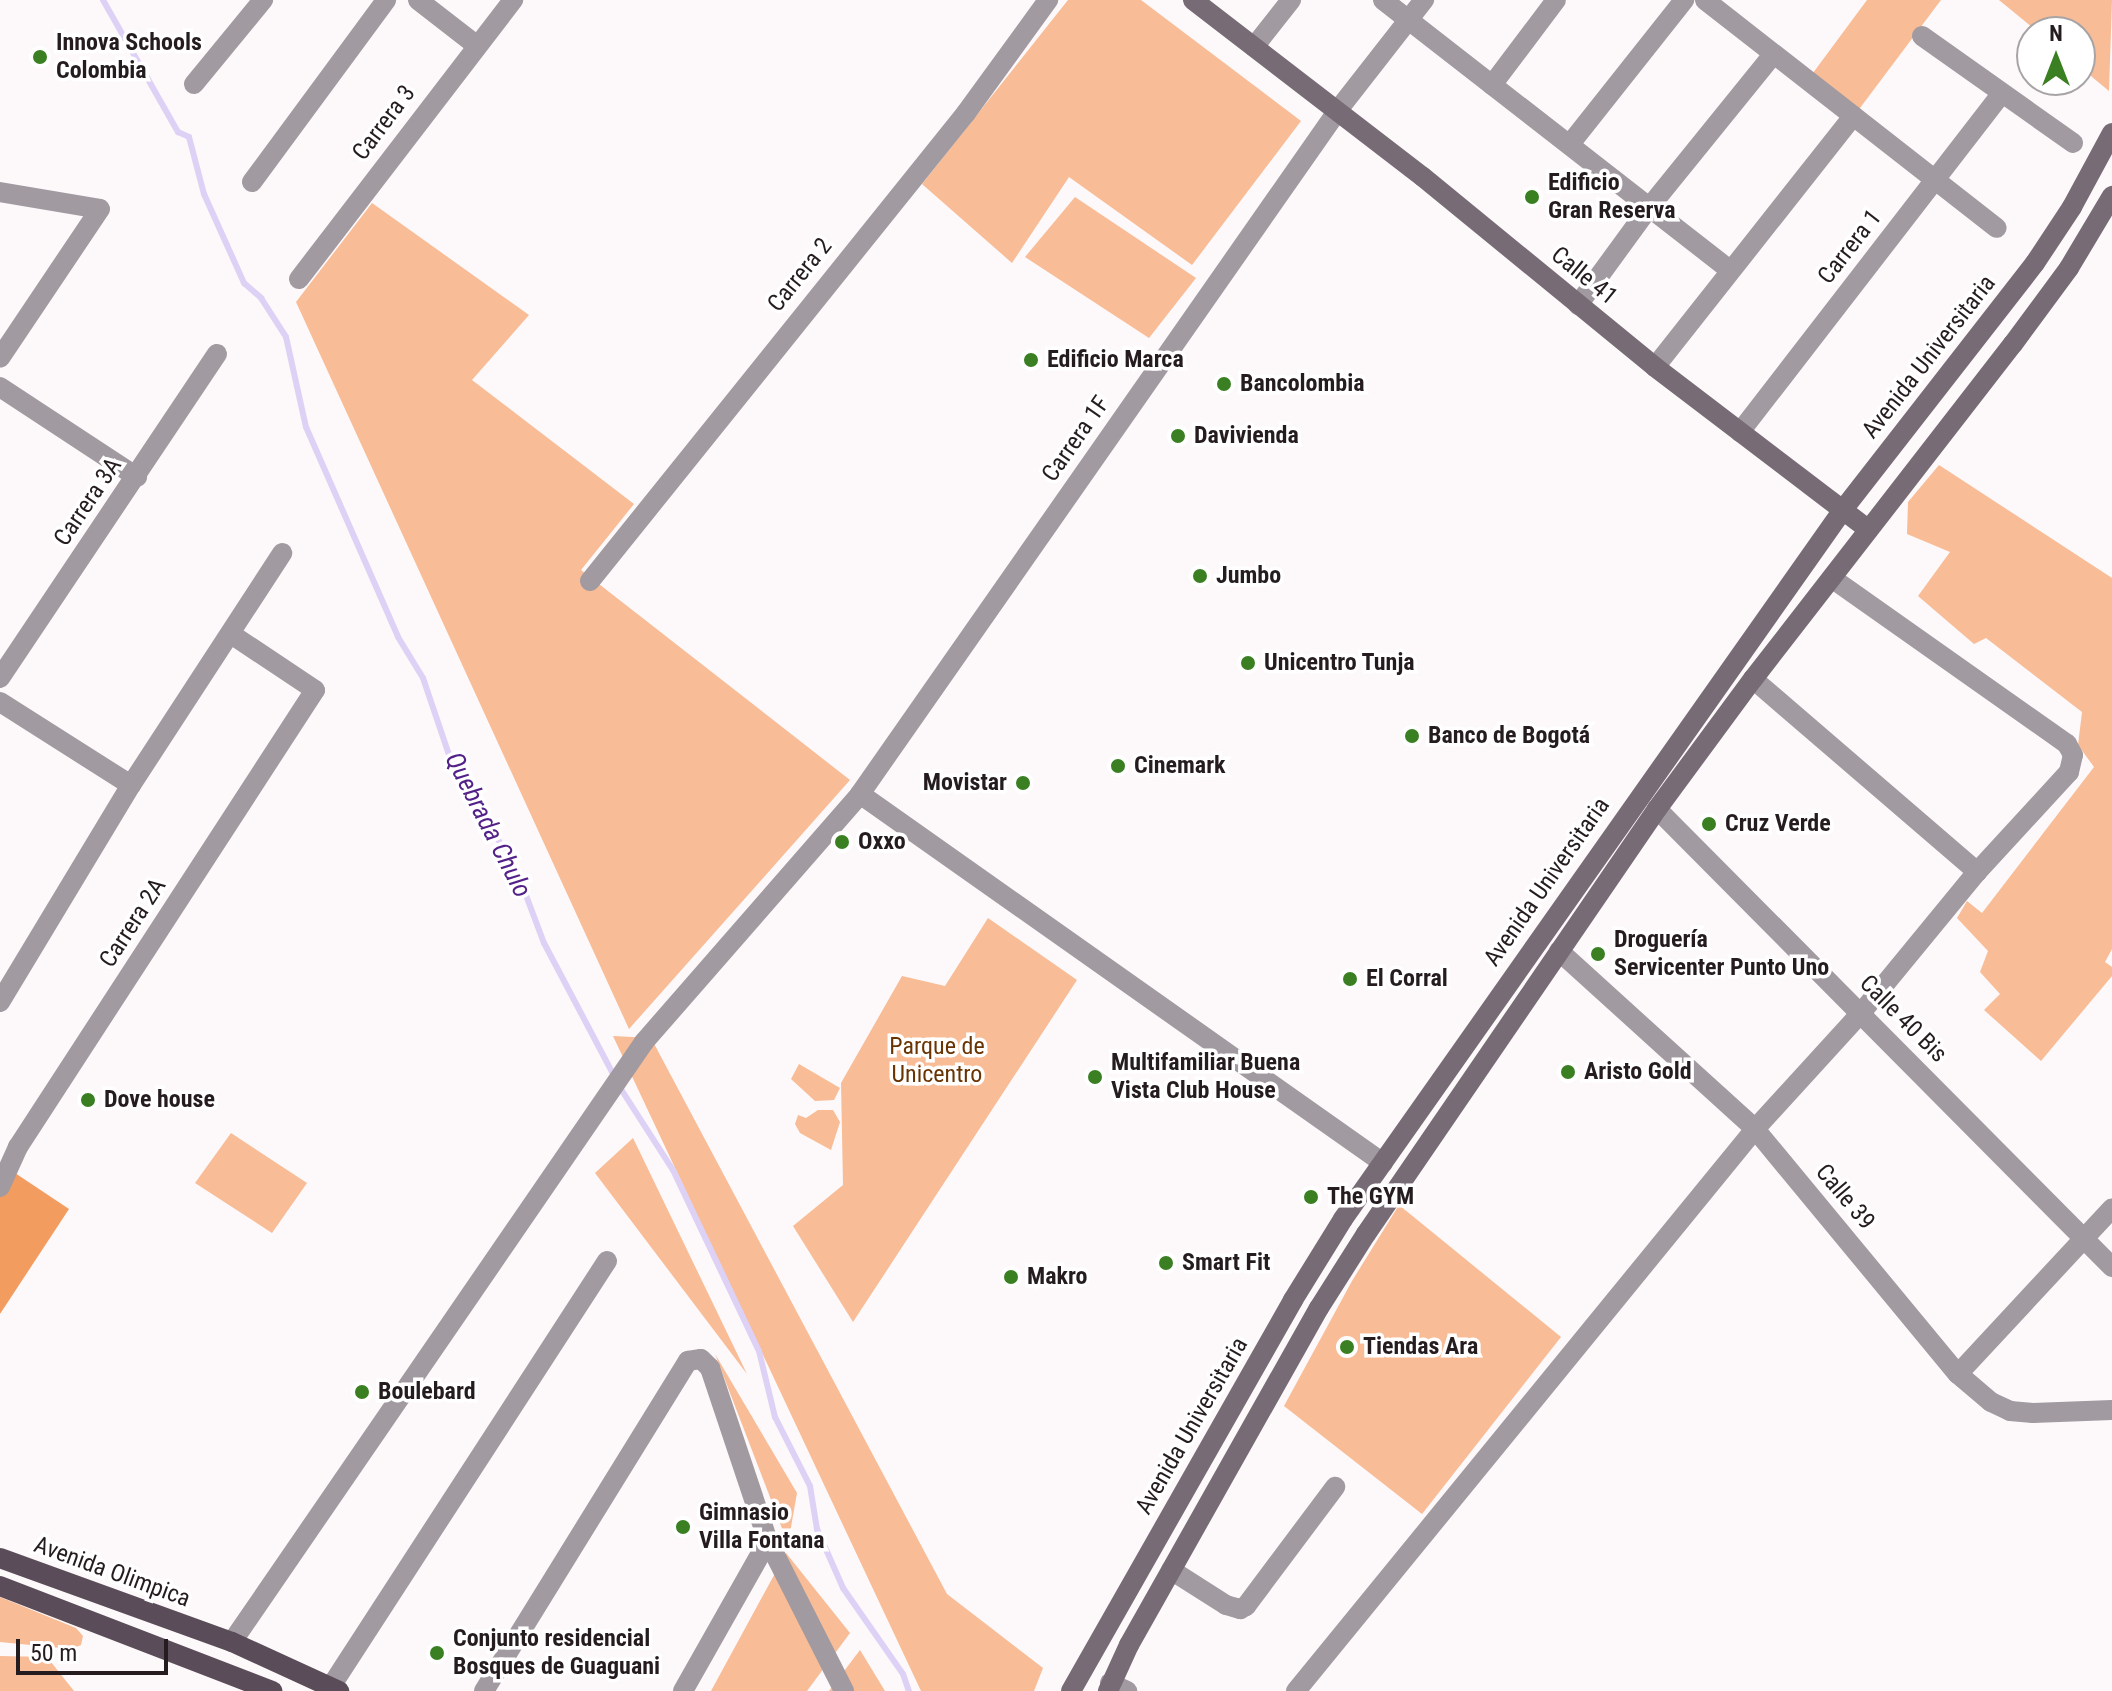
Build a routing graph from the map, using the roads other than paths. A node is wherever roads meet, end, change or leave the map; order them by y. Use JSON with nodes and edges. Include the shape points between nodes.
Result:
{"nodes":[{"id":1,"x":263,"y":0,"type":"edge"},
{"id":2,"x":386,"y":0,"type":"edge"},
{"id":3,"x":418,"y":0,"type":"edge"},
{"id":4,"x":513,"y":0,"type":"edge"},
{"id":5,"x":1048,"y":0,"type":"edge"},
{"id":6,"x":1193,"y":0,"type":"edge"},
{"id":7,"x":1291,"y":0,"type":"edge"},
{"id":8,"x":1383,"y":0,"type":"edge"},
{"id":9,"x":1424,"y":0,"type":"edge"},
{"id":10,"x":1556,"y":0,"type":"edge"},
{"id":11,"x":1684,"y":0,"type":"edge"},
{"id":12,"x":1705,"y":0,"type":"edge"},
{"id":13,"x":1408,"y":20,"type":"junction"},
{"id":14,"x":1922,"y":36,"type":"dead end"},
{"id":15,"x":476,"y":45,"type":"junction"},
{"id":16,"x":1254,"y":47,"type":"junction"},
{"id":17,"x":1772,"y":56,"type":"junction"},
{"id":18,"x":194,"y":84,"type":"dead end"},
{"id":19,"x":1492,"y":85,"type":"junction"},
{"id":20,"x":2001,"y":94,"type":"junction"},
{"id":21,"x":1338,"y":110,"type":"junction"},
{"id":22,"x":1853,"y":116,"type":"junction"},
{"id":23,"x":2112,"y":133,"type":"edge"},
{"id":24,"x":2073,"y":143,"type":"dead end"},
{"id":25,"x":1570,"y":144,"type":"junction"},
{"id":26,"x":1934,"y":180,"type":"junction"},
{"id":27,"x":252,"y":182,"type":"dead end"},
{"id":28,"x":0,"y":192,"type":"edge"},
{"id":29,"x":2112,"y":196,"type":"edge"},
{"id":30,"x":1648,"y":209,"type":"junction"},
{"id":31,"x":1997,"y":228,"type":"dead end"},
{"id":32,"x":1730,"y":270,"type":"junction"},
{"id":33,"x":299,"y":279,"type":"dead end"},
{"id":34,"x":1578,"y":305,"type":"junction"},
{"id":35,"x":217,"y":354,"type":"dead end"},
{"id":36,"x":0,"y":358,"type":"edge"},
{"id":37,"x":1655,"y":367,"type":"junction"},
{"id":38,"x":0,"y":387,"type":"edge"},
{"id":39,"x":1740,"y":432,"type":"junction"},
{"id":40,"x":137,"y":477,"type":"junction"},
{"id":41,"x":1842,"y":511,"type":"junction"},
{"id":42,"x":1868,"y":529,"type":"junction"},
{"id":43,"x":282,"y":553,"type":"dead end"},
{"id":44,"x":1832,"y":578,"type":"junction"},
{"id":45,"x":590,"y":581,"type":"dead end"},
{"id":46,"x":231,"y":634,"type":"junction"},
{"id":47,"x":0,"y":678,"type":"edge"},
{"id":48,"x":1753,"y":679,"type":"junction"},
{"id":49,"x":0,"y":702,"type":"edge"},
{"id":50,"x":131,"y":785,"type":"junction"},
{"id":51,"x":860,"y":794,"type":"junction"},
{"id":52,"x":1657,"y":809,"type":"junction"},
{"id":53,"x":1977,"y":872,"type":"junction"},
{"id":54,"x":1559,"y":951,"type":"junction"},
{"id":55,"x":0,"y":1002,"type":"edge"},
{"id":56,"x":1861,"y":1013,"type":"junction"},
{"id":57,"x":1755,"y":1129,"type":"junction"},
{"id":58,"x":9,"y":1142,"type":"edge"},
{"id":59,"x":1383,"y":1163,"type":"junction"},
{"id":60,"x":0,"y":1187,"type":"edge"},
{"id":61,"x":2112,"y":1208,"type":"edge"},
{"id":62,"x":2085,"y":1240,"type":"junction"},
{"id":63,"x":607,"y":1261,"type":"dead end"},
{"id":64,"x":2112,"y":1267,"type":"edge"},
{"id":65,"x":1958,"y":1374,"type":"junction"},
{"id":66,"x":2112,"y":1410,"type":"edge"},
{"id":67,"x":1335,"y":1487,"type":"dead end"},
{"id":68,"x":768,"y":1541,"type":"junction"},
{"id":69,"x":0,"y":1558,"type":"edge"},
{"id":70,"x":1171,"y":1570,"type":"junction"},
{"id":71,"x":0,"y":1586,"type":"edge"},
{"id":72,"x":232,"y":1642,"type":"junction"},
{"id":73,"x":1115,"y":1688,"type":"edge"},
{"id":74,"x":334,"y":1689,"type":"edge"},
{"id":75,"x":272,"y":1691,"type":"edge"},
{"id":76,"x":484,"y":1691,"type":"edge"},
{"id":77,"x":683,"y":1691,"type":"edge"},
{"id":78,"x":844,"y":1691,"type":"edge"},
{"id":79,"x":1071,"y":1691,"type":"edge"},
{"id":80,"x":1296,"y":1691,"type":"edge"}],
"edges":[{"from":1,"to":18,"type":"street"},
{"from":2,"to":27,"type":"street"},
{"from":3,"to":15,"type":"street"},
{"from":4,"to":15,"type":"street","name":"Carrera 3"},
{"from":5,"to":45,"type":"street","name":"Carrera 2","via":[[966,113]]},
{"from":6,"to":16,"type":"main road","name":"Calle 41"},
{"from":7,"to":16,"type":"street"},
{"from":8,"to":13,"type":"street"},
{"from":9,"to":13,"type":"street","name":"Carrera 1F"},
{"from":10,"to":19,"type":"street"},
{"from":11,"to":25,"type":"street"},
{"from":12,"to":17,"type":"street"},
{"from":13,"to":19,"type":"street"},
{"from":13,"to":21,"type":"street","name":"Carrera 1F"},
{"from":14,"to":20,"type":"street"},
{"from":15,"to":33,"type":"street","name":"Carrera 3"},
{"from":16,"to":21,"type":"main road","name":"Calle 41"},
{"from":17,"to":22,"type":"street"},
{"from":17,"to":30,"type":"street"},
{"from":19,"to":25,"type":"street"},
{"from":20,"to":24,"type":"street"},
{"from":20,"to":26,"type":"street","name":"Carrera 1"},
{"from":21,"to":34,"type":"main road","name":"Calle 41"},
{"from":21,"to":51,"type":"street","name":"Carrera 1F"},
{"from":22,"to":26,"type":"street"},
{"from":22,"to":32,"type":"street"},
{"from":23,"to":41,"type":"main road","name":"Avenida Universitaria","via":[[2035,263]]},
{"from":25,"to":30,"type":"street"},
{"from":26,"to":31,"type":"street"},
{"from":26,"to":39,"type":"street","name":"Carrera 1"},
{"from":28,"to":36,"type":"street","via":[[100,209]]},
{"from":29,"to":42,"type":"main road","name":"Avenida Universitaria","via":[[2041,306]]},
{"from":30,"to":32,"type":"street"},
{"from":30,"to":34,"type":"street"},
{"from":32,"to":37,"type":"street"},
{"from":34,"to":37,"type":"main road","name":"Calle 41"},
{"from":35,"to":40,"type":"street","name":"Carrera 3A"},
{"from":37,"to":39,"type":"main road","name":"Calle 41"},
{"from":38,"to":40,"type":"street"},
{"from":39,"to":41,"type":"main road","name":"Calle 41"},
{"from":40,"to":47,"type":"street","name":"Carrera 3A"},
{"from":41,"to":42,"type":"main road","name":"Calle 41"},
{"from":41,"to":59,"type":"main road","name":"Avenida Universitaria"},
{"from":42,"to":44,"type":"main road","name":"Avenida Universitaria"},
{"from":43,"to":46,"type":"street"},
{"from":44,"to":48,"type":"main road","name":"Avenida Universitaria"},
{"from":44,"to":53,"type":"street","via":[[2067,744],[2073,755],[2069,772]]},
{"from":46,"to":50,"type":"street"},
{"from":46,"to":58,"type":"street","name":"Carrera 2A","via":[[315,690]]},
{"from":48,"to":52,"type":"main road","name":"Avenida Universitaria"},
{"from":48,"to":53,"type":"street"},
{"from":49,"to":50,"type":"street"},
{"from":50,"to":55,"type":"street"},
{"from":51,"to":59,"type":"street"},
{"from":51,"to":72,"type":"street","name":"Carrera 1F","via":[[644,1042]]},
{"from":52,"to":54,"type":"main road","name":"Avenida Universitaria"},
{"from":52,"to":56,"type":"street","name":"Calle 40 Bis"},
{"from":53,"to":56,"type":"street"},
{"from":54,"to":57,"type":"street","name":"Calle 39"},
{"from":54,"to":70,"type":"main road","name":"Avenida Universitaria","via":[[1358,1247]]},
{"from":56,"to":57,"type":"street"},
{"from":56,"to":62,"type":"street","name":"Calle 40 Bis"},
{"from":57,"to":65,"type":"street","name":"Calle 39"},
{"from":57,"to":80,"type":"street"},
{"from":58,"to":60,"type":"street","name":"Carrera 2A"},
{"from":59,"to":79,"type":"main road","name":"Avenida Universitaria","via":[[1293,1300]]},
{"from":61,"to":62,"type":"street"},
{"from":62,"to":64,"type":"street","name":"Calle 40 Bis"},
{"from":62,"to":65,"type":"street"},
{"from":63,"to":74,"type":"street"},
{"from":65,"to":66,"type":"street","name":"Calle 39","via":[[2010,1411]]},
{"from":67,"to":70,"type":"street","via":[[1246,1606],[1226,1605]]},
{"from":68,"to":76,"type":"street","via":[[710,1368],[701,1359],[688,1361]]},
{"from":68,"to":77,"type":"street"},
{"from":68,"to":78,"type":"street"},
{"from":69,"to":72,"type":"main road","name":"Avenida Olimpica"},
{"from":70,"to":73,"type":"main road","name":"Avenida Universitaria"},
{"from":71,"to":75,"type":"main road"},
{"from":72,"to":74,"type":"main road","name":"Avenida Olimpica"}]}
